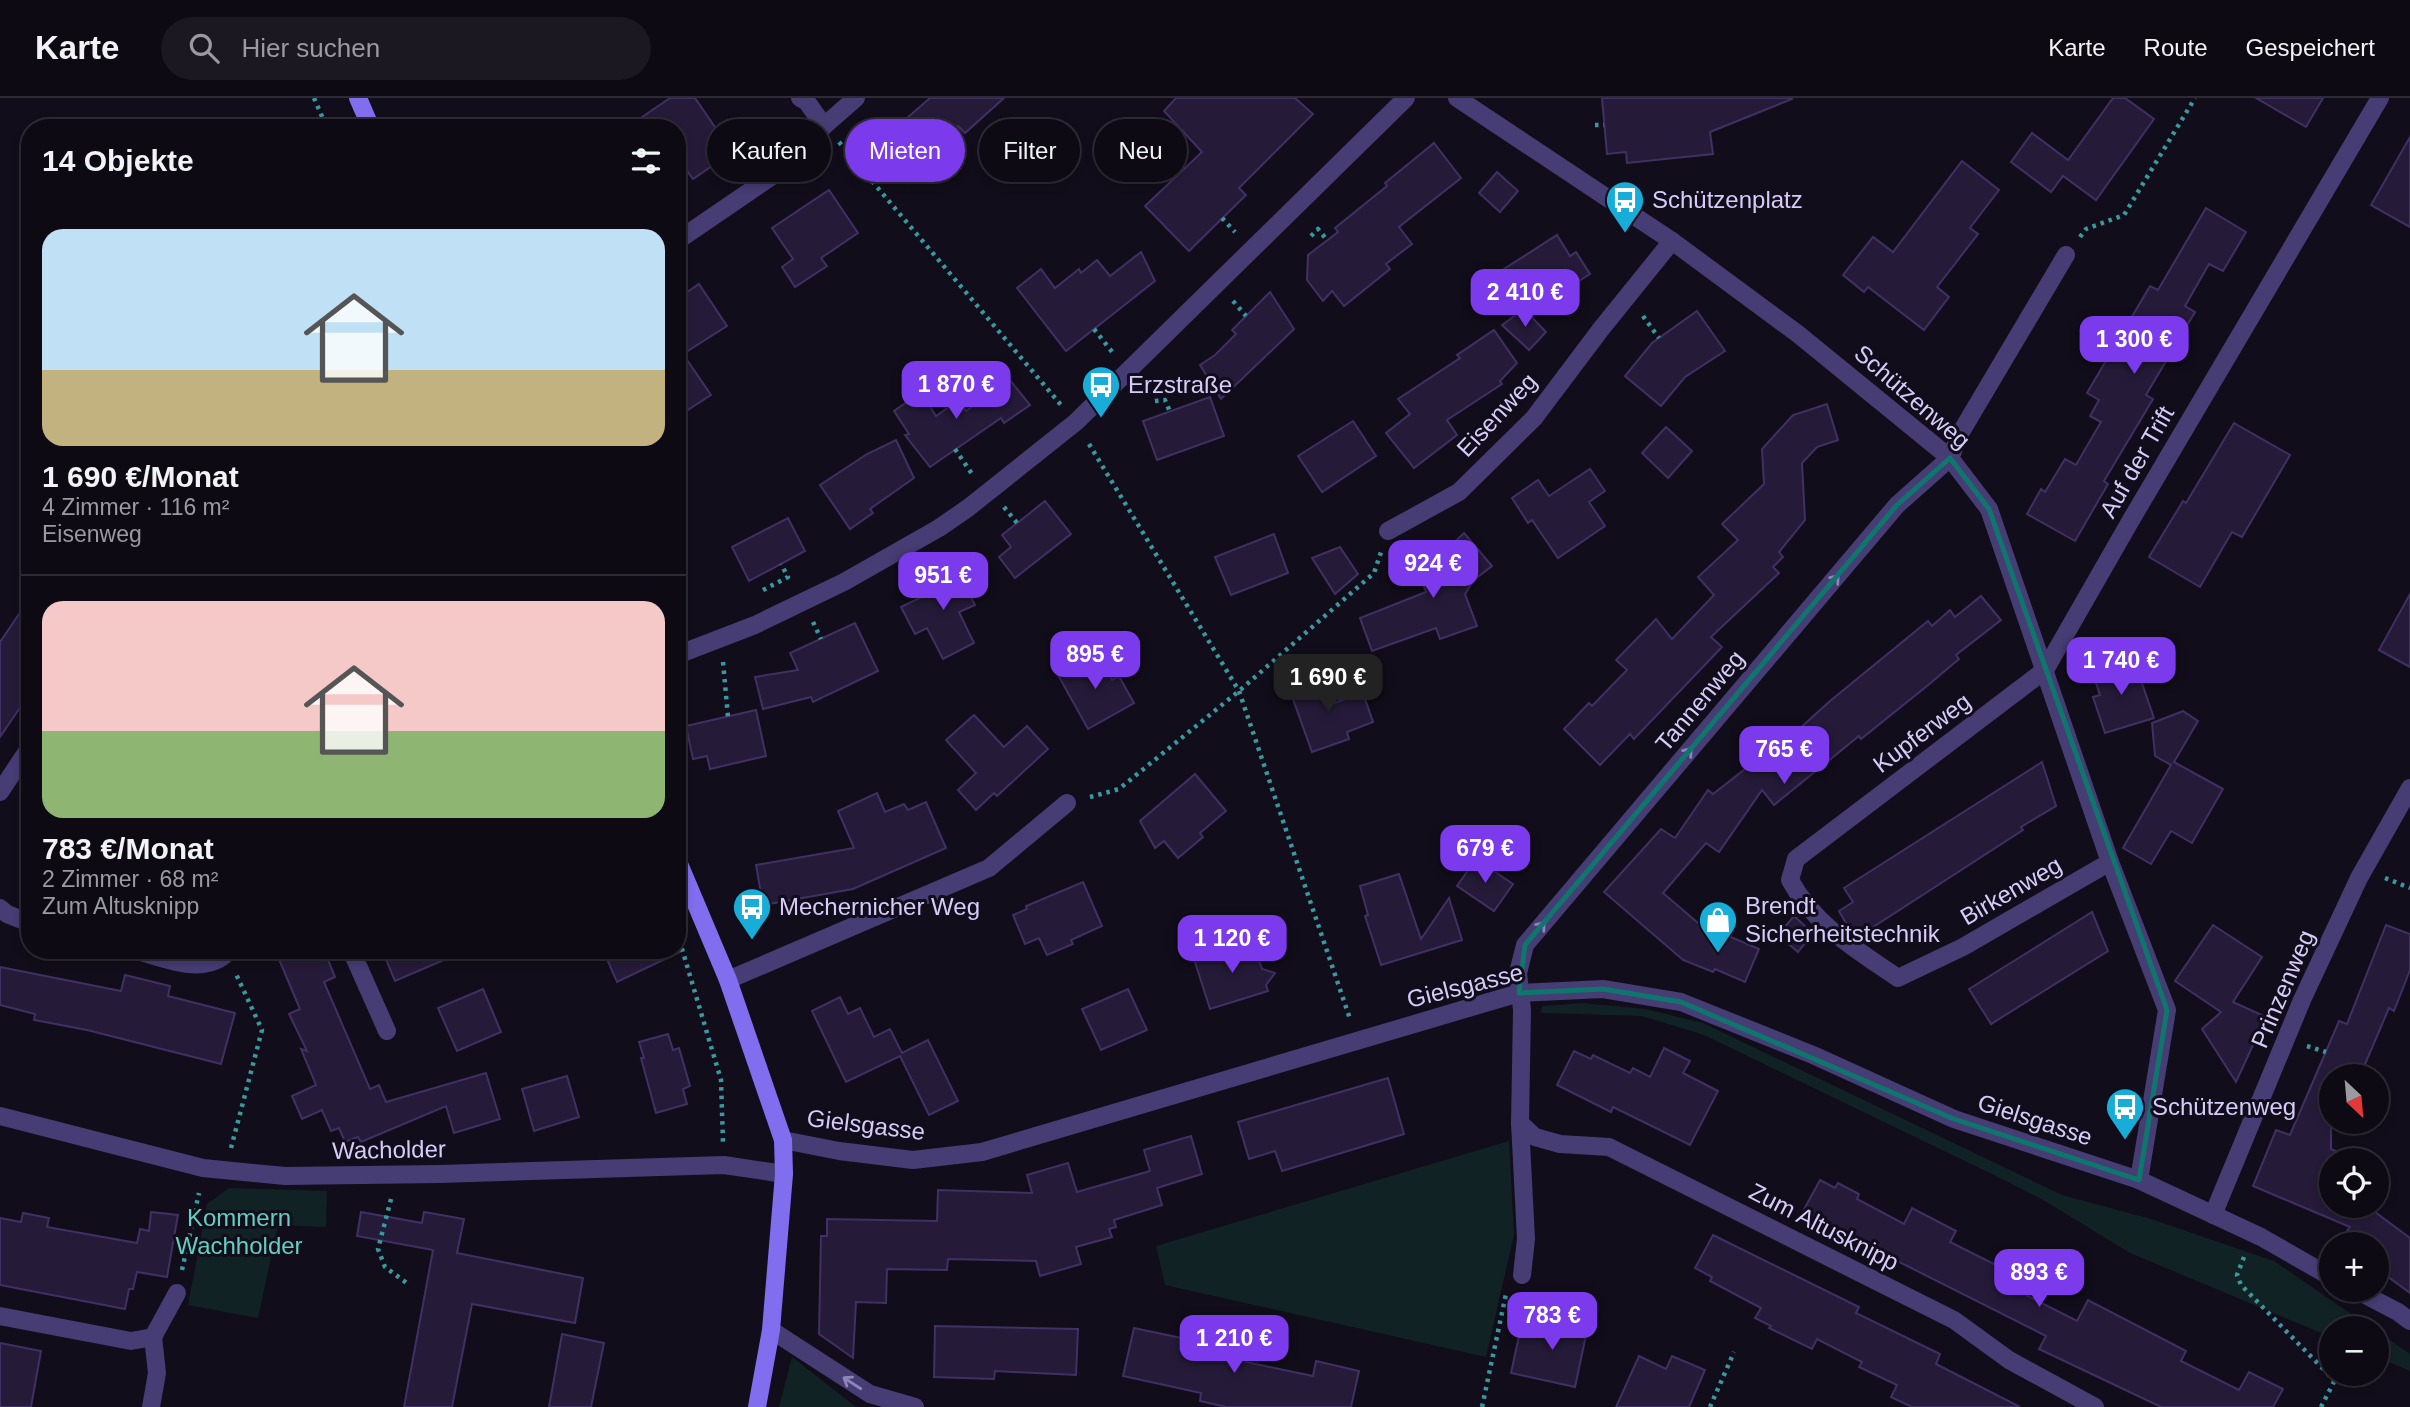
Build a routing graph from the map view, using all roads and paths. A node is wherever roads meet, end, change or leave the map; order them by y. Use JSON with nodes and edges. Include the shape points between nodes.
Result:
{"nodes":[{"id":1,"x":314,"y":98,"type":"edge"},
{"id":2,"x":358,"y":98,"type":"edge"},
{"id":3,"x":800,"y":98,"type":"edge"},
{"id":4,"x":856,"y":98,"type":"edge"},
{"id":5,"x":1406,"y":98,"type":"edge"},
{"id":6,"x":1457,"y":98,"type":"edge"},
{"id":7,"x":2195,"y":98,"type":"edge"},
{"id":8,"x":2380,"y":98,"type":"edge"},
{"id":9,"x":323,"y":119,"type":"edge"},
{"id":10,"x":367,"y":119,"type":"edge"},
{"id":11,"x":820,"y":119,"type":"edge"},
{"id":12,"x":831,"y":119,"type":"edge"},
{"id":13,"x":1595,"y":125,"type":"dead end"},
{"id":14,"x":1604,"y":125,"type":"dead end"},
{"id":15,"x":831,"y":133,"type":"edge"},
{"id":16,"x":764,"y":182,"type":"edge"},
{"id":17,"x":1222,"y":218,"type":"dead end"},
{"id":18,"x":1234,"y":231,"type":"dead end"},
{"id":19,"x":686,"y":236,"type":"edge"},
{"id":20,"x":1311,"y":236,"type":"dead end"},
{"id":21,"x":1327,"y":240,"type":"dead end"},
{"id":22,"x":1672,"y":241,"type":"junction"},
{"id":23,"x":2066,"y":255,"type":"joint"},
{"id":24,"x":1227,"y":294,"type":"dead end"},
{"id":25,"x":1640,"y":313,"type":"dead end"},
{"id":26,"x":1246,"y":316,"type":"dead end"},
{"id":27,"x":1094,"y":329,"type":"dead end"},
{"id":28,"x":1659,"y":338,"type":"dead end"},
{"id":29,"x":1111,"y":351,"type":"dead end"},
{"id":30,"x":1154,"y":401,"type":"dead end"},
{"id":31,"x":1170,"y":411,"type":"dead end"},
{"id":32,"x":1076,"y":422,"type":"junction"},
{"id":33,"x":955,"y":449,"type":"dead end"},
{"id":34,"x":1950,"y":458,"type":"junction"},
{"id":35,"x":976,"y":481,"type":"dead end"},
{"id":36,"x":1000,"y":501,"type":"dead end"},
{"id":37,"x":1017,"y":523,"type":"dead end"},
{"id":38,"x":1388,"y":531,"type":"joint"},
{"id":39,"x":781,"y":564,"type":"dead end"},
{"id":40,"x":763,"y":590,"type":"dead end"},
{"id":41,"x":810,"y":615,"type":"dead end"},
{"id":42,"x":821,"y":639,"type":"dead end"},
{"id":43,"x":686,"y":652,"type":"edge"},
{"id":44,"x":722,"y":655,"type":"dead end"},
{"id":45,"x":2045,"y":670,"type":"junction"},
{"id":46,"x":1239,"y":691,"type":"junction"},
{"id":47,"x":728,"y":717,"type":"dead end"},
{"id":48,"x":21,"y":760,"type":"edge"},
{"id":49,"x":2410,"y":788,"type":"edge"},
{"id":50,"x":0,"y":792,"type":"edge"},
{"id":51,"x":1067,"y":803,"type":"joint"},
{"id":52,"x":2110,"y":862,"type":"junction"},
{"id":53,"x":2384,"y":877,"type":"dead end"},
{"id":54,"x":686,"y":880,"type":"edge"},
{"id":55,"x":2410,"y":888,"type":"edge"},
{"id":56,"x":0,"y":908,"type":"edge"},
{"id":57,"x":21,"y":919,"type":"edge"},
{"id":58,"x":170,"y":959,"type":"edge"},
{"id":59,"x":217,"y":959,"type":"edge"},
{"id":60,"x":231,"y":959,"type":"edge"},
{"id":61,"x":355,"y":959,"type":"edge"},
{"id":62,"x":685,"y":959,"type":"edge"},
{"id":63,"x":1898,"y":978,"type":"joint"},
{"id":64,"x":729,"y":980,"type":"junction"},
{"id":65,"x":1519,"y":993,"type":"junction"},
{"id":66,"x":387,"y":1031,"type":"dead end"},
{"id":67,"x":1357,"y":1040,"type":"junction"},
{"id":68,"x":2302,"y":1044,"type":"dead end"},
{"id":69,"x":2326,"y":1052,"type":"dead end"},
{"id":70,"x":0,"y":1116,"type":"edge"},
{"id":71,"x":1520,"y":1123,"type":"junction"},
{"id":72,"x":783,"y":1140,"type":"junction"},
{"id":73,"x":723,"y":1165,"type":"junction"},
{"id":74,"x":202,"y":1168,"type":"junction"},
{"id":75,"x":223,"y":1170,"type":"junction"},
{"id":76,"x":397,"y":1174,"type":"junction"},
{"id":77,"x":784,"y":1174,"type":"junction"},
{"id":78,"x":2139,"y":1180,"type":"junction"},
{"id":79,"x":2213,"y":1215,"type":"junction"},
{"id":80,"x":187,"y":1247,"type":"junction"},
{"id":81,"x":204,"y":1250,"type":"dead end"},
{"id":82,"x":2249,"y":1250,"type":"dead end"},
{"id":83,"x":2319,"y":1270,"type":"edge"},
{"id":84,"x":1522,"y":1275,"type":"joint"},
{"id":85,"x":408,"y":1283,"type":"dead end"},
{"id":86,"x":177,"y":1293,"type":"joint"},
{"id":87,"x":2379,"y":1302,"type":"edge"},
{"id":88,"x":0,"y":1316,"type":"edge"},
{"id":89,"x":2410,"y":1321,"type":"edge"},
{"id":90,"x":771,"y":1330,"type":"junction"},
{"id":91,"x":153,"y":1337,"type":"junction"},
{"id":92,"x":1734,"y":1352,"type":"dead end"},
{"id":93,"x":2319,"y":1365,"type":"edge"},
{"id":94,"x":2331,"y":1386,"type":"edge"},
{"id":95,"x":151,"y":1407,"type":"edge"},
{"id":96,"x":758,"y":1407,"type":"edge"},
{"id":97,"x":915,"y":1407,"type":"edge"},
{"id":98,"x":1482,"y":1407,"type":"edge"},
{"id":99,"x":1710,"y":1407,"type":"edge"},
{"id":100,"x":2095,"y":1407,"type":"edge"},
{"id":101,"x":2321,"y":1407,"type":"edge"}],
"edges":[{"from":1,"to":9,"type":"path"},
{"from":2,"to":10,"type":"street"},
{"from":3,"to":11,"type":"street"},
{"from":4,"to":12,"type":"street"},
{"from":5,"to":32,"type":"street"},
{"from":6,"to":22,"type":"street","name":"Schützenweg"},
{"from":7,"to":23,"type":"path","via":[[2124,215],[2087,229]]},
{"from":8,"to":45,"type":"street","name":"Auf der Trift"},
{"from":13,"to":14,"type":"path"},
{"from":15,"to":32,"type":"path"},
{"from":16,"to":19,"type":"street"},
{"from":17,"to":18,"type":"path"},
{"from":20,"to":21,"type":"path","via":[[1318,229]]},
{"from":22,"to":34,"type":"street","name":"Schützenweg","via":[[1798,334]]},
{"from":22,"to":38,"type":"street","name":"Eisenweg","via":[[1534,418],[1459,492]]},
{"from":23,"to":34,"type":"street"},
{"from":24,"to":26,"type":"path"},
{"from":25,"to":28,"type":"path"},
{"from":27,"to":29,"type":"path"},
{"from":30,"to":31,"type":"path","via":[[1165,400]]},
{"from":32,"to":43,"type":"street","via":[[939,528],[844,582],[755,625]]},
{"from":32,"to":46,"type":"path"},
{"from":33,"to":35,"type":"path"},
{"from":34,"to":45,"type":"street","name":"Schützenweg","via":[[1989,509]]},
{"from":65,"to":34,"type":"street","name":"Tannenweg","one_way":true,"via":[[1525,945],[1897,505]]},
{"from":36,"to":37,"type":"path"},
{"from":38,"to":46,"type":"path","via":[[1374,573]]},
{"from":39,"to":40,"type":"path","via":[[788,577]]},
{"from":41,"to":42,"type":"path"},
{"from":44,"to":47,"type":"path"},
{"from":45,"to":52,"type":"street","name":"Schützenweg"},
{"from":45,"to":63,"type":"street","name":"Kupferweg","via":[[1796,859],[1790,880],[1801,901],[1830,931]]},
{"from":46,"to":51,"type":"path","via":[[1119,789]]},
{"from":46,"to":67,"type":"path"},
{"from":48,"to":50,"type":"street"},
{"from":49,"to":79,"type":"street","name":"Prinzenweg","via":[[2359,878],[2306,992]]},
{"from":51,"to":64,"type":"street","via":[[989,868]]},
{"from":52,"to":63,"type":"street","name":"Birkenweg","via":[[1964,947]]},
{"from":52,"to":78,"type":"street","name":"Schützenweg","via":[[2167,1010]]},
{"from":53,"to":55,"type":"path"},
{"from":54,"to":64,"type":"street"},
{"from":56,"to":57,"type":"street"},
{"from":58,"to":59,"type":"street","via":[[194,965]]},
{"from":60,"to":75,"type":"path","via":[[262,1030]]},
{"from":61,"to":66,"type":"street"},
{"from":62,"to":73,"type":"path","via":[[721,1080]]},
{"from":64,"to":72,"type":"street"},
{"from":65,"to":67,"type":"street","name":"Gielsgasse"},
{"from":65,"to":71,"type":"street"},
{"from":65,"to":78,"type":"street","name":"Gielsgasse","via":[[1603,989],[1681,1002],[1954,1119]]},
{"from":67,"to":72,"type":"street","name":"Gielsgasse","via":[[982,1152],[913,1160]]},
{"from":68,"to":69,"type":"path"},
{"from":70,"to":74,"type":"street","name":"Wacholder"},
{"from":71,"to":84,"type":"street","via":[[1526,1239]]},
{"from":71,"to":100,"type":"street","name":"Zum Altusknipp","via":[[1535,1137],[1560,1144],[1609,1147],[1954,1320],[2009,1360]]},
{"from":72,"to":77,"type":"street"},
{"from":73,"to":76,"type":"street","name":"Wacholder"},
{"from":73,"to":77,"type":"street","name":"Wacholder"},
{"from":74,"to":75,"type":"street","name":"Wacholder"},
{"from":74,"to":80,"type":"path"},
{"from":75,"to":76,"type":"street","name":"Wacholder","via":[[285,1176]]},
{"from":76,"to":85,"type":"path","via":[[377,1249],[385,1267]]},
{"from":77,"to":90,"type":"street"},
{"from":78,"to":79,"type":"street","name":"Gielsgasse"},
{"from":79,"to":83,"type":"street","name":"Gielsgasse"},
{"from":80,"to":81,"type":"path"},
{"from":80,"to":86,"type":"path"},
{"from":82,"to":93,"type":"path","via":[[2237,1275],[2241,1286]]},
{"from":84,"to":98,"type":"path","via":[[1508,1287]]},
{"from":86,"to":91,"type":"street"},
{"from":87,"to":89,"type":"street"},
{"from":88,"to":91,"type":"street","via":[[131,1341]]},
{"from":90,"to":96,"type":"street"},
{"from":97,"to":90,"type":"street","one_way":true,"via":[[870,1394]]},
{"from":91,"to":95,"type":"street","via":[[157,1373]]},
{"from":92,"to":99,"type":"path"},
{"from":94,"to":101,"type":"path"}]}
